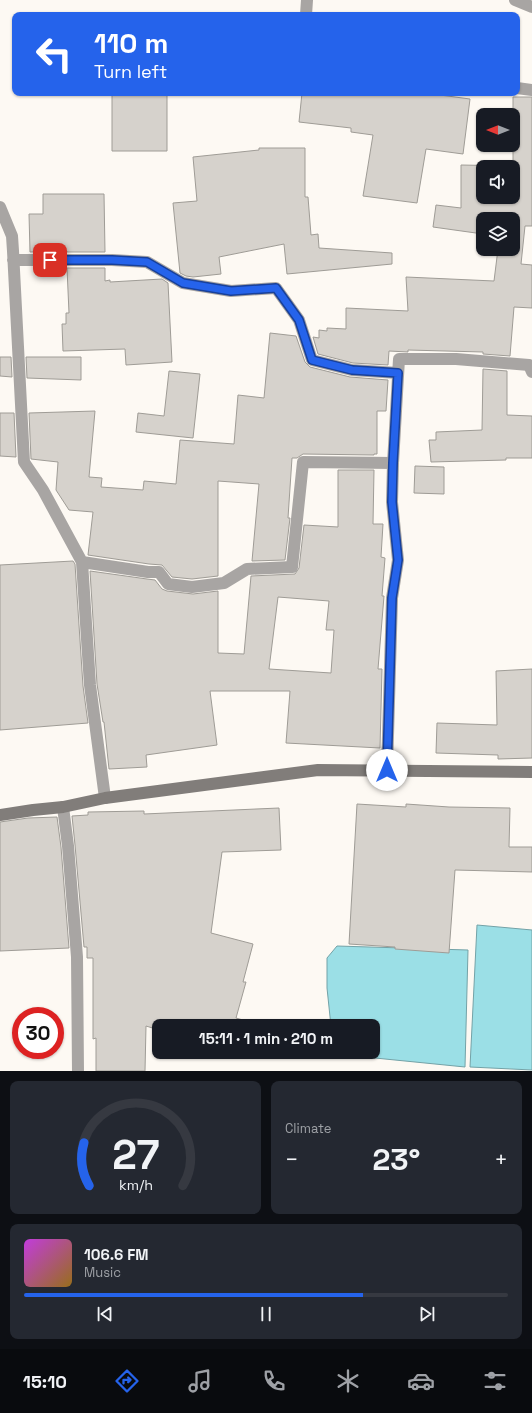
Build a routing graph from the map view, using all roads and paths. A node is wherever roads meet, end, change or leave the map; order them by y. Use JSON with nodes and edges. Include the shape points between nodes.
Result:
{"nodes":[{"id":1,"x":307,"y":0,"type":"edge"},
{"id":2,"x":515,"y":0,"type":"edge"},
{"id":3,"x":532,"y":7,"type":"edge"},
{"id":4,"x":306,"y":12,"type":"edge"},
{"id":5,"x":520,"y":88,"type":"edge"},
{"id":6,"x":532,"y":90,"type":"edge"},
{"id":7,"x":0,"y":207,"type":"edge"},
{"id":8,"x":13,"y":260,"type":"junction"},
{"id":9,"x":532,"y":372,"type":"edge"},
{"id":10,"x":398,"y":373,"type":"junction"},
{"id":11,"x":393,"y":463,"type":"junction"},
{"id":12,"x":82,"y":562,"type":"junction"},
{"id":13,"x":387,"y":770,"type":"junction"},
{"id":14,"x":532,"y":772,"type":"edge"},
{"id":15,"x":105,"y":798,"type":"junction"},
{"id":16,"x":63,"y":807,"type":"junction"},
{"id":17,"x":0,"y":815,"type":"edge"},
{"id":18,"x":78,"y":1071,"type":"edge"}],
"edges":[{"from":1,"to":4,"type":"street"},
{"from":2,"to":3,"type":"street"},
{"from":5,"to":6,"type":"street"},
{"from":7,"to":8,"type":"street","via":[[12,236]]},
{"from":8,"to":10,"type":"street","via":[[147,262],[183,283],[231,291],[276,288],[299,320],[312,360],[352,370]]},
{"from":8,"to":12,"type":"street","via":[[24,462],[44,490]]},
{"from":9,"to":10,"type":"street","via":[[529,365],[456,359],[399,358]]},
{"from":10,"to":11,"type":"street"},
{"from":11,"to":12,"type":"street","via":[[303,462],[292,567],[247,569],[224,583],[192,587],[168,584],[159,572]]},
{"from":11,"to":13,"type":"street","via":[[392,502],[398,560],[392,598]]},
{"from":12,"to":15,"type":"street","via":[[90,685]]},
{"from":13,"to":14,"type":"main road"},
{"from":13,"to":15,"type":"main road","via":[[318,770]]},
{"from":15,"to":16,"type":"main road"},
{"from":16,"to":17,"type":"main road"},
{"from":16,"to":18,"type":"street","via":[[77,957]]}]}
